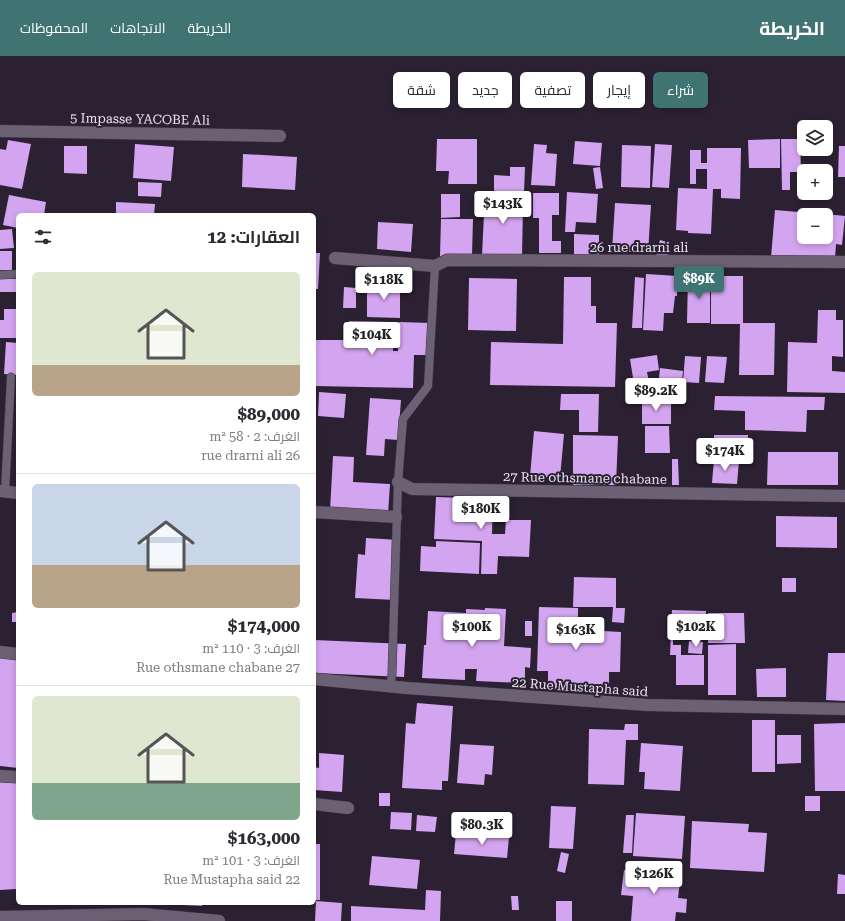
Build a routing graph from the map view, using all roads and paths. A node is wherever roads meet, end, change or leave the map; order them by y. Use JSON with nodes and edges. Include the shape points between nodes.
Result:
{"nodes":[{"id":1,"x":0,"y":131,"type":"edge"},
{"id":2,"x":280,"y":136,"type":"dead end"},
{"id":3,"x":336,"y":258,"type":"dead end"},
{"id":4,"x":845,"y":262,"type":"edge"},
{"id":5,"x":435,"y":266,"type":"junction"},
{"id":6,"x":16,"y":274,"type":"edge"},
{"id":7,"x":0,"y":275,"type":"edge"},
{"id":8,"x":11,"y":377,"type":"dead end"},
{"id":9,"x":398,"y":482,"type":"junction"},
{"id":10,"x":2,"y":492,"type":"edge"},
{"id":11,"x":16,"y":493,"type":"edge"},
{"id":12,"x":845,"y":496,"type":"edge"},
{"id":13,"x":316,"y":512,"type":"edge"},
{"id":14,"x":396,"y":517,"type":"junction"},
{"id":15,"x":0,"y":652,"type":"edge"},
{"id":16,"x":16,"y":654,"type":"edge"},
{"id":17,"x":316,"y":679,"type":"edge"},
{"id":18,"x":390,"y":687,"type":"junction"},
{"id":19,"x":845,"y":709,"type":"edge"},
{"id":20,"x":0,"y":776,"type":"edge"},
{"id":21,"x":16,"y":777,"type":"edge"},
{"id":22,"x":316,"y":804,"type":"edge"},
{"id":23,"x":348,"y":808,"type":"dead end"},
{"id":24,"x":0,"y":917,"type":"edge"},
{"id":25,"x":219,"y":921,"type":"edge"}],
"edges":[{"from":1,"to":2,"type":"street","name":"5 Impasse YACOBE Ali"},
{"from":3,"to":5,"type":"street"},
{"from":4,"to":5,"type":"street","name":"26 rue drarni ali","via":[[447,260]]},
{"from":5,"to":9,"type":"lane","via":[[428,386],[403,419]]},
{"from":6,"to":7,"type":"lane"},
{"from":8,"to":10,"type":"lane"},
{"from":9,"to":12,"type":"street","name":"27 Rue othsmane chabane","via":[[412,489]]},
{"from":9,"to":14,"type":"lane"},
{"from":10,"to":11,"type":"street"},
{"from":13,"to":14,"type":"street"},
{"from":14,"to":18,"type":"lane"},
{"from":15,"to":16,"type":"street"},
{"from":17,"to":18,"type":"street","name":"22 Rue Mustapha said"},
{"from":18,"to":19,"type":"street","name":"22 Rue Mustapha said","via":[[648,706]]},
{"from":20,"to":21,"type":"street"},
{"from":22,"to":23,"type":"street"},
{"from":24,"to":25,"type":"street","via":[[143,914]]}]}
